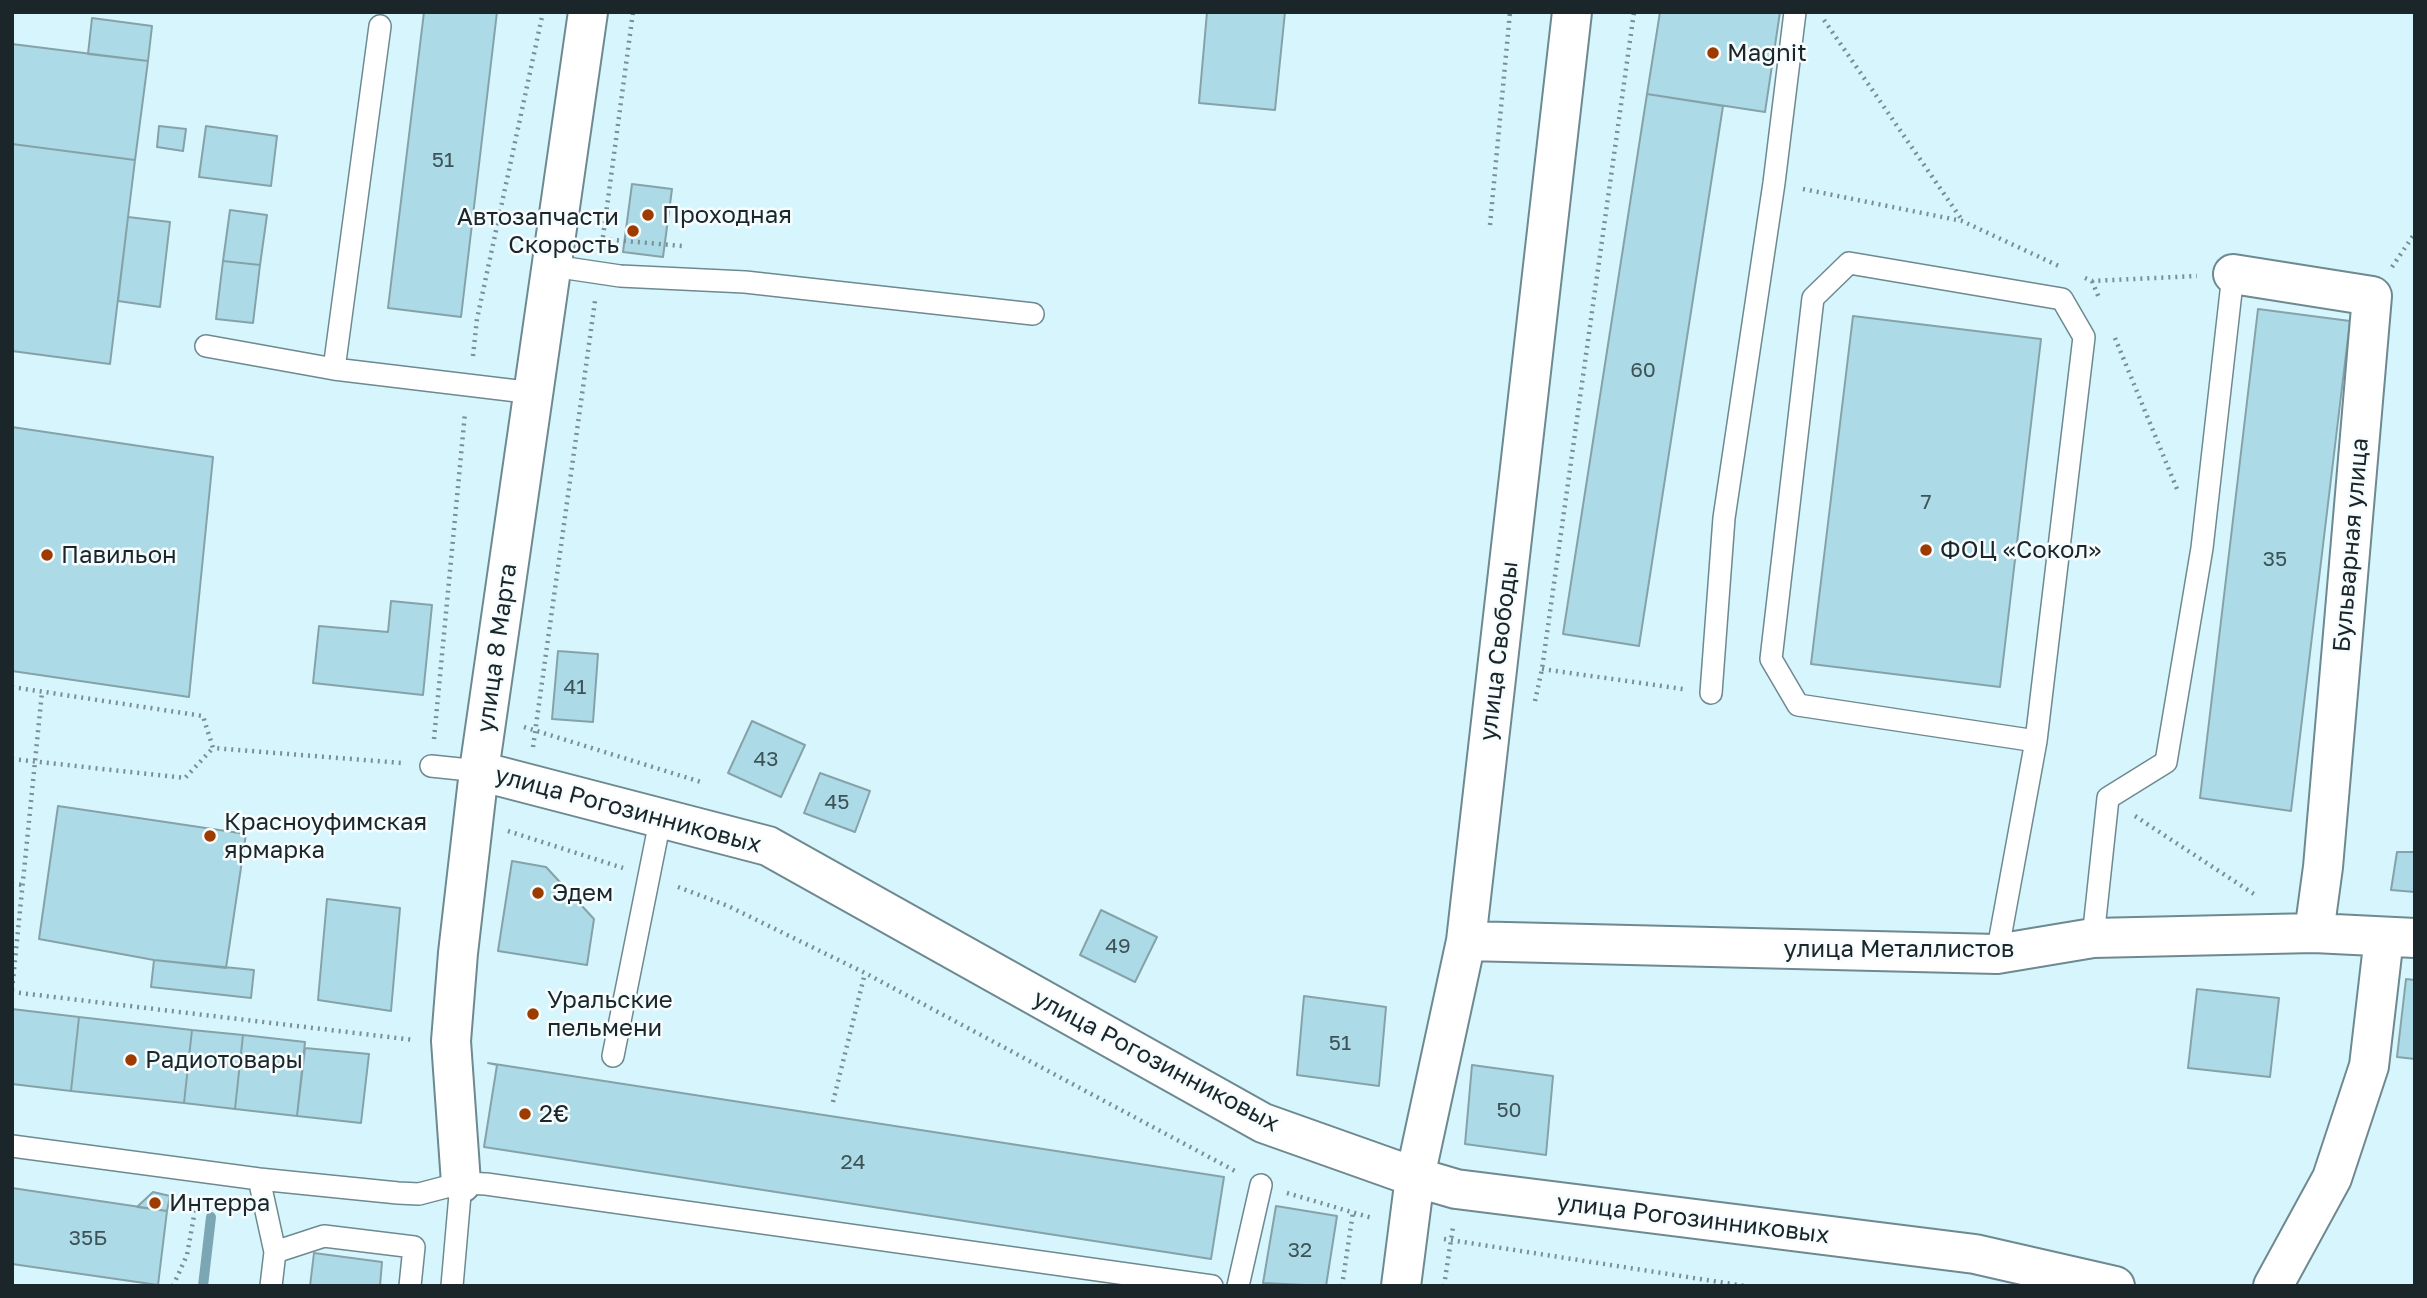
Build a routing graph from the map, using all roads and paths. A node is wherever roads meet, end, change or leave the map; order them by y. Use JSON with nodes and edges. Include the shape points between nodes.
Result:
{"nodes":[{"id":1,"x":543,"y":12,"type":"edge"},
{"id":2,"x":588,"y":12,"type":"edge"},
{"id":3,"x":633,"y":12,"type":"edge"},
{"id":4,"x":1510,"y":12,"type":"edge"},
{"id":5,"x":1572,"y":12,"type":"edge"},
{"id":6,"x":1796,"y":12,"type":"edge"},
{"id":7,"x":1818,"y":12,"type":"edge"},
{"id":8,"x":380,"y":26,"type":"dead end"},
{"id":9,"x":1774,"y":183,"type":"junction"},
{"id":10,"x":1962,"y":221,"type":"junction"},
{"id":11,"x":1490,"y":225,"type":"dead end"},
{"id":12,"x":603,"y":239,"type":"junction"},
{"id":13,"x":665,"y":244,"type":"dead end"},
{"id":14,"x":553,"y":266,"type":"junction"},
{"id":15,"x":2068,"y":270,"type":"dead end"},
{"id":16,"x":598,"y":273,"type":"junction"},
{"id":17,"x":2233,"y":274,"type":"junction"},
{"id":18,"x":2080,"y":276,"type":"dead end"},
{"id":19,"x":2092,"y":281,"type":"junction"},
{"id":20,"x":2102,"y":306,"type":"dead end"},
{"id":21,"x":1033,"y":314,"type":"dead end"},
{"id":22,"x":2113,"y":332,"type":"dead end"},
{"id":23,"x":206,"y":346,"type":"dead end"},
{"id":24,"x":334,"y":369,"type":"junction"},
{"id":25,"x":469,"y":385,"type":"junction"},
{"id":26,"x":534,"y":393,"type":"junction"},
{"id":27,"x":2202,"y":548,"type":"junction"},
{"id":28,"x":1542,"y":669,"type":"dead end"},
{"id":29,"x":12,"y":687,"type":"edge"},
{"id":30,"x":42,"y":692,"type":"junction"},
{"id":31,"x":1712,"y":693,"type":"joint"},
{"id":32,"x":437,"y":712,"type":"junction"},
{"id":33,"x":486,"y":721,"type":"junction"},
{"id":34,"x":536,"y":729,"type":"junction"},
{"id":35,"x":2036,"y":741,"type":"junction"},
{"id":36,"x":213,"y":748,"type":"junction"},
{"id":37,"x":12,"y":759,"type":"edge"},
{"id":38,"x":35,"y":762,"type":"junction"},
{"id":39,"x":431,"y":766,"type":"junction"},
{"id":40,"x":479,"y":771,"type":"junction"},
{"id":41,"x":526,"y":782,"type":"junction"},
{"id":42,"x":701,"y":782,"type":"dead end"},
{"id":43,"x":2108,"y":798,"type":"junction"},
{"id":44,"x":661,"y":816,"type":"junction"},
{"id":45,"x":473,"y":824,"type":"junction"},
{"id":46,"x":515,"y":832,"type":"junction"},
{"id":47,"x":649,"y":876,"type":"junction"},
{"id":48,"x":12,"y":884,"type":"edge"},
{"id":49,"x":23,"y":885,"type":"junction"},
{"id":50,"x":2314,"y":933,"type":"junction"},
{"id":51,"x":2093,"y":938,"type":"junction"},
{"id":52,"x":2399,"y":938,"type":"edge"},
{"id":53,"x":1466,"y":941,"type":"junction"},
{"id":54,"x":1997,"y":954,"type":"junction"},
{"id":55,"x":865,"y":973,"type":"junction"},
{"id":56,"x":12,"y":991,"type":"edge"},
{"id":57,"x":451,"y":1041,"type":"junction"},
{"id":58,"x":613,"y":1056,"type":"dead end"},
{"id":59,"x":833,"y":1102,"type":"dead end"},
{"id":60,"x":12,"y":1146,"type":"edge"},
{"id":61,"x":202,"y":1171,"type":"junction"},
{"id":62,"x":1415,"y":1177,"type":"junction"},
{"id":63,"x":259,"y":1179,"type":"junction"},
{"id":64,"x":461,"y":1183,"type":"junction"},
{"id":65,"x":1261,"y":1185,"type":"junction"},
{"id":66,"x":1353,"y":1212,"type":"junction"},
{"id":67,"x":1407,"y":1230,"type":"junction"},
{"id":68,"x":275,"y":1252,"type":"junction"},
{"id":69,"x":173,"y":1286,"type":"edge"},
{"id":70,"x":271,"y":1286,"type":"edge"},
{"id":71,"x":410,"y":1286,"type":"edge"},
{"id":72,"x":452,"y":1286,"type":"edge"},
{"id":73,"x":1212,"y":1286,"type":"edge"},
{"id":74,"x":1238,"y":1286,"type":"edge"},
{"id":75,"x":1342,"y":1286,"type":"edge"},
{"id":76,"x":1401,"y":1286,"type":"edge"},
{"id":77,"x":1745,"y":1286,"type":"edge"},
{"id":78,"x":2115,"y":1286,"type":"edge"},
{"id":79,"x":2273,"y":1286,"type":"edge"}],
"edges":[{"from":1,"to":25,"type":"path","via":[[477,319]]},
{"from":2,"to":14,"type":"street","name":"улица 8 Марта"},
{"from":3,"to":12,"type":"path"},
{"from":4,"to":11,"type":"path"},
{"from":5,"to":53,"type":"street","name":"улица Свободы"},
{"from":6,"to":9,"type":"lane"},
{"from":7,"to":10,"type":"path"},
{"from":8,"to":24,"type":"lane"},
{"from":9,"to":10,"type":"path"},
{"from":9,"to":31,"type":"lane","via":[[1724,518]]},
{"from":10,"to":15,"type":"path"},
{"from":12,"to":13,"type":"path"},
{"from":12,"to":16,"type":"path"},
{"from":14,"to":16,"type":"lane"},
{"from":14,"to":26,"type":"street","name":"улица 8 Марта"},
{"from":16,"to":21,"type":"lane","via":[[745,282]]},
{"from":16,"to":34,"type":"path"},
{"from":17,"to":19,"type":"path"},
{"from":17,"to":27,"type":"lane"},
{"from":17,"to":50,"type":"street","name":"Бульварная улица","via":[[2372,296]]},
{"from":18,"to":19,"type":"path"},
{"from":19,"to":20,"type":"path"},
{"from":22,"to":27,"type":"path"},
{"from":23,"to":24,"type":"lane"},
{"from":24,"to":25,"type":"lane"},
{"from":25,"to":26,"type":"lane"},
{"from":25,"to":32,"type":"path"},
{"from":26,"to":33,"type":"street","name":"улица 8 Марта"},
{"from":27,"to":43,"type":"lane","via":[[2166,762]]},
{"from":28,"to":31,"type":"path"},
{"from":29,"to":30,"type":"path"},
{"from":30,"to":36,"type":"path","via":[[203,716]]},
{"from":30,"to":38,"type":"path"},
{"from":32,"to":33,"type":"path"},
{"from":32,"to":39,"type":"path"},
{"from":33,"to":34,"type":"path"},
{"from":33,"to":40,"type":"street","name":"улица 8 Марта"},
{"from":34,"to":41,"type":"path"},
{"from":34,"to":42,"type":"path"},
{"from":35,"to":35,"type":"lane","via":[[2084,337],[2062,299],[1849,263],[1813,298],[1771,659],[1798,705]]},
{"from":35,"to":54,"type":"lane"},
{"from":36,"to":38,"type":"path","via":[[185,778]]},
{"from":36,"to":39,"type":"path"},
{"from":37,"to":38,"type":"path"},
{"from":38,"to":49,"type":"path"},
{"from":39,"to":40,"type":"lane"},
{"from":40,"to":41,"type":"street","name":"улица Рогозинниковых"},
{"from":40,"to":45,"type":"street","name":"улица 8 Марта"},
{"from":41,"to":44,"type":"street","name":"улица Рогозинниковых"},
{"from":41,"to":46,"type":"path"},
{"from":43,"to":50,"type":"path"},
{"from":43,"to":51,"type":"lane"},
{"from":44,"to":47,"type":"lane"},
{"from":44,"to":62,"type":"street","name":"улица Рогозинниковых","via":[[768,846],[1264,1123]]},
{"from":45,"to":46,"type":"path"},
{"from":45,"to":57,"type":"street","name":"улица 8 Марта"},
{"from":46,"to":47,"type":"path"},
{"from":47,"to":55,"type":"path","via":[[728,906]]},
{"from":47,"to":58,"type":"lane"},
{"from":48,"to":49,"type":"path"},
{"from":49,"to":56,"type":"path"},
{"from":50,"to":51,"type":"street","name":"улица Металлистов"},
{"from":50,"to":52,"type":"street","name":"улица Металлистов"},
{"from":51,"to":54,"type":"street","name":"улица Металлистов"},
{"from":52,"to":79,"type":"street","via":[[2368,1066],[2332,1178]]},
{"from":53,"to":54,"type":"street","name":"улица Металлистов"},
{"from":53,"to":62,"type":"street","name":"улица Свободы"},
{"from":55,"to":59,"type":"path"},
{"from":55,"to":65,"type":"path"},
{"from":56,"to":57,"type":"path","via":[[403,1040]]},
{"from":57,"to":64,"type":"street","name":"улица 8 Марта"},
{"from":60,"to":61,"type":"lane"},
{"from":61,"to":63,"type":"lane"},
{"from":61,"to":69,"type":"path","via":[[187,1255]]},
{"from":62,"to":67,"type":"street","name":"улица Свободы"},
{"from":62,"to":78,"type":"street","name":"улица Рогозинниковых","via":[[1456,1189],[1975,1254]]},
{"from":63,"to":64,"type":"lane","via":[[419,1194]]},
{"from":63,"to":68,"type":"lane"},
{"from":64,"to":72,"type":"lane","name":"улица 8 Марта"},
{"from":64,"to":73,"type":"lane"},
{"from":65,"to":66,"type":"path"},
{"from":65,"to":74,"type":"lane"},
{"from":66,"to":67,"type":"path"},
{"from":66,"to":75,"type":"path"},
{"from":67,"to":76,"type":"street","name":"улица Свободы"},
{"from":67,"to":77,"type":"path","via":[[1451,1241]]},
{"from":68,"to":70,"type":"lane"},
{"from":68,"to":71,"type":"lane","via":[[324,1236],[414,1247]]}]}
